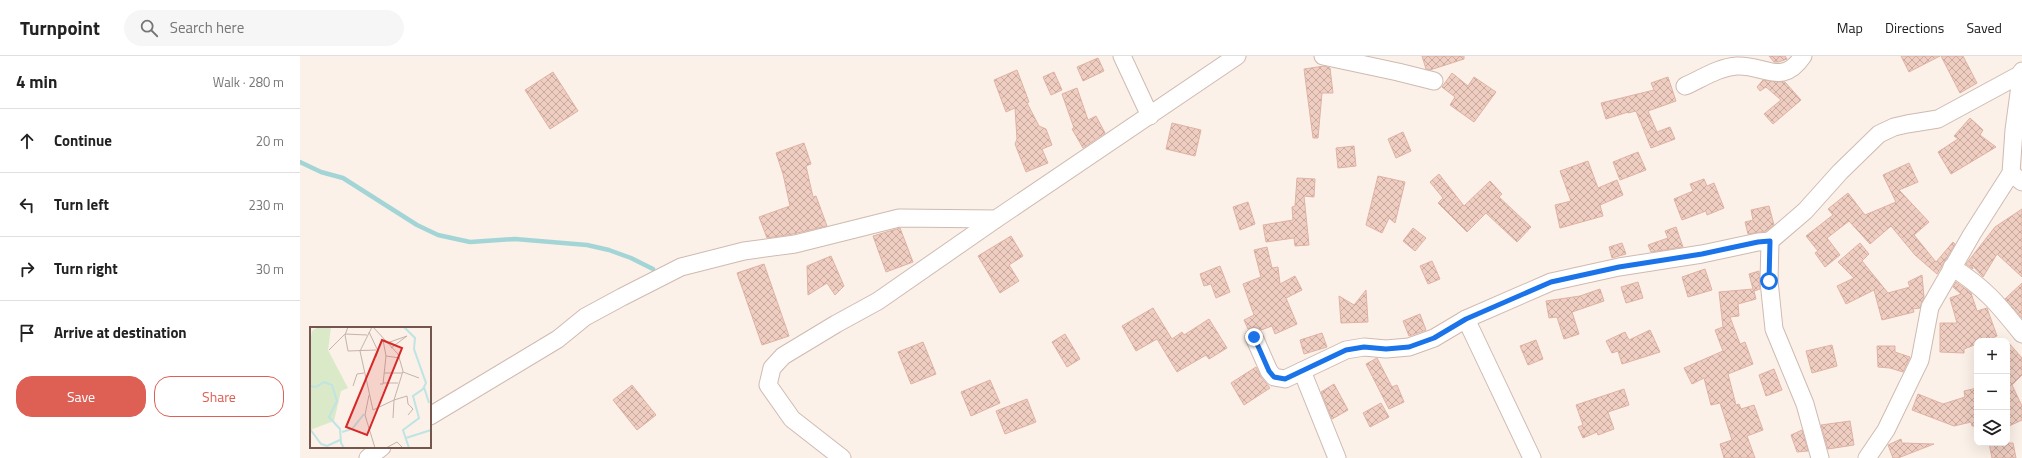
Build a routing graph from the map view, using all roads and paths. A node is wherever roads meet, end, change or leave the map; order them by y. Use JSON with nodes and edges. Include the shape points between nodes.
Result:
{"nodes":[{"id":1,"x":1122,"y":56,"type":"edge"},
{"id":2,"x":1237,"y":56,"type":"edge"},
{"id":3,"x":1323,"y":56,"type":"edge"},
{"id":4,"x":1803,"y":56,"type":"edge"},
{"id":5,"x":2021,"y":73,"type":"edge"},
{"id":6,"x":1434,"y":81,"type":"dead end"},
{"id":7,"x":1685,"y":86,"type":"dead end"},
{"id":8,"x":1150,"y":116,"type":"junction"},
{"id":9,"x":2019,"y":178,"type":"edge"},
{"id":10,"x":996,"y":219,"type":"junction"},
{"id":11,"x":1770,"y":241,"type":"junction"},
{"id":12,"x":1952,"y":267,"type":"junction"},
{"id":13,"x":1466,"y":319,"type":"junction"},
{"id":14,"x":2022,"y":334,"type":"edge"},
{"id":15,"x":1254,"y":337,"type":"dead end"},
{"id":16,"x":1302,"y":371,"type":"junction"},
{"id":17,"x":431,"y":415,"type":"edge"},
{"id":18,"x":381,"y":448,"type":"edge"},
{"id":19,"x":368,"y":458,"type":"edge"},
{"id":20,"x":842,"y":458,"type":"edge"},
{"id":21,"x":1337,"y":458,"type":"edge"},
{"id":22,"x":1532,"y":458,"type":"edge"},
{"id":23,"x":1820,"y":458,"type":"edge"},
{"id":24,"x":1867,"y":458,"type":"edge"}],
"edges":[{"from":1,"to":8,"type":"street"},
{"from":2,"to":8,"type":"street"},
{"from":3,"to":6,"type":"street"},
{"from":4,"to":7,"type":"street","via":[[1796,66],[1782,73],[1737,66]]},
{"from":5,"to":9,"type":"street"},
{"from":5,"to":11,"type":"street","via":[[1938,119],[1894,127],[1880,134],[1840,172],[1805,211]]},
{"from":8,"to":10,"type":"street"},
{"from":9,"to":12,"type":"street"},
{"from":10,"to":17,"type":"street","via":[[899,218],[795,244],[744,251],[681,267],[585,317],[558,339]]},
{"from":10,"to":20,"type":"street","via":[[878,301],[783,356],[772,368],[768,385],[792,419]]},
{"from":11,"to":13,"type":"street","via":[[1619,267],[1551,282]]},
{"from":11,"to":23,"type":"street","via":[[1769,281],[1774,329],[1805,404]]},
{"from":12,"to":14,"type":"street","via":[[1988,293]]},
{"from":12,"to":24,"type":"street","via":[[1930,307],[1920,360],[1886,430]]},
{"from":13,"to":16,"type":"street","via":[[1434,338],[1409,347],[1364,347],[1346,350]]},
{"from":13,"to":22,"type":"street"},
{"from":15,"to":16,"type":"street","via":[[1274,377],[1285,379]]},
{"from":16,"to":21,"type":"street"},
{"from":18,"to":19,"type":"street"}]}
